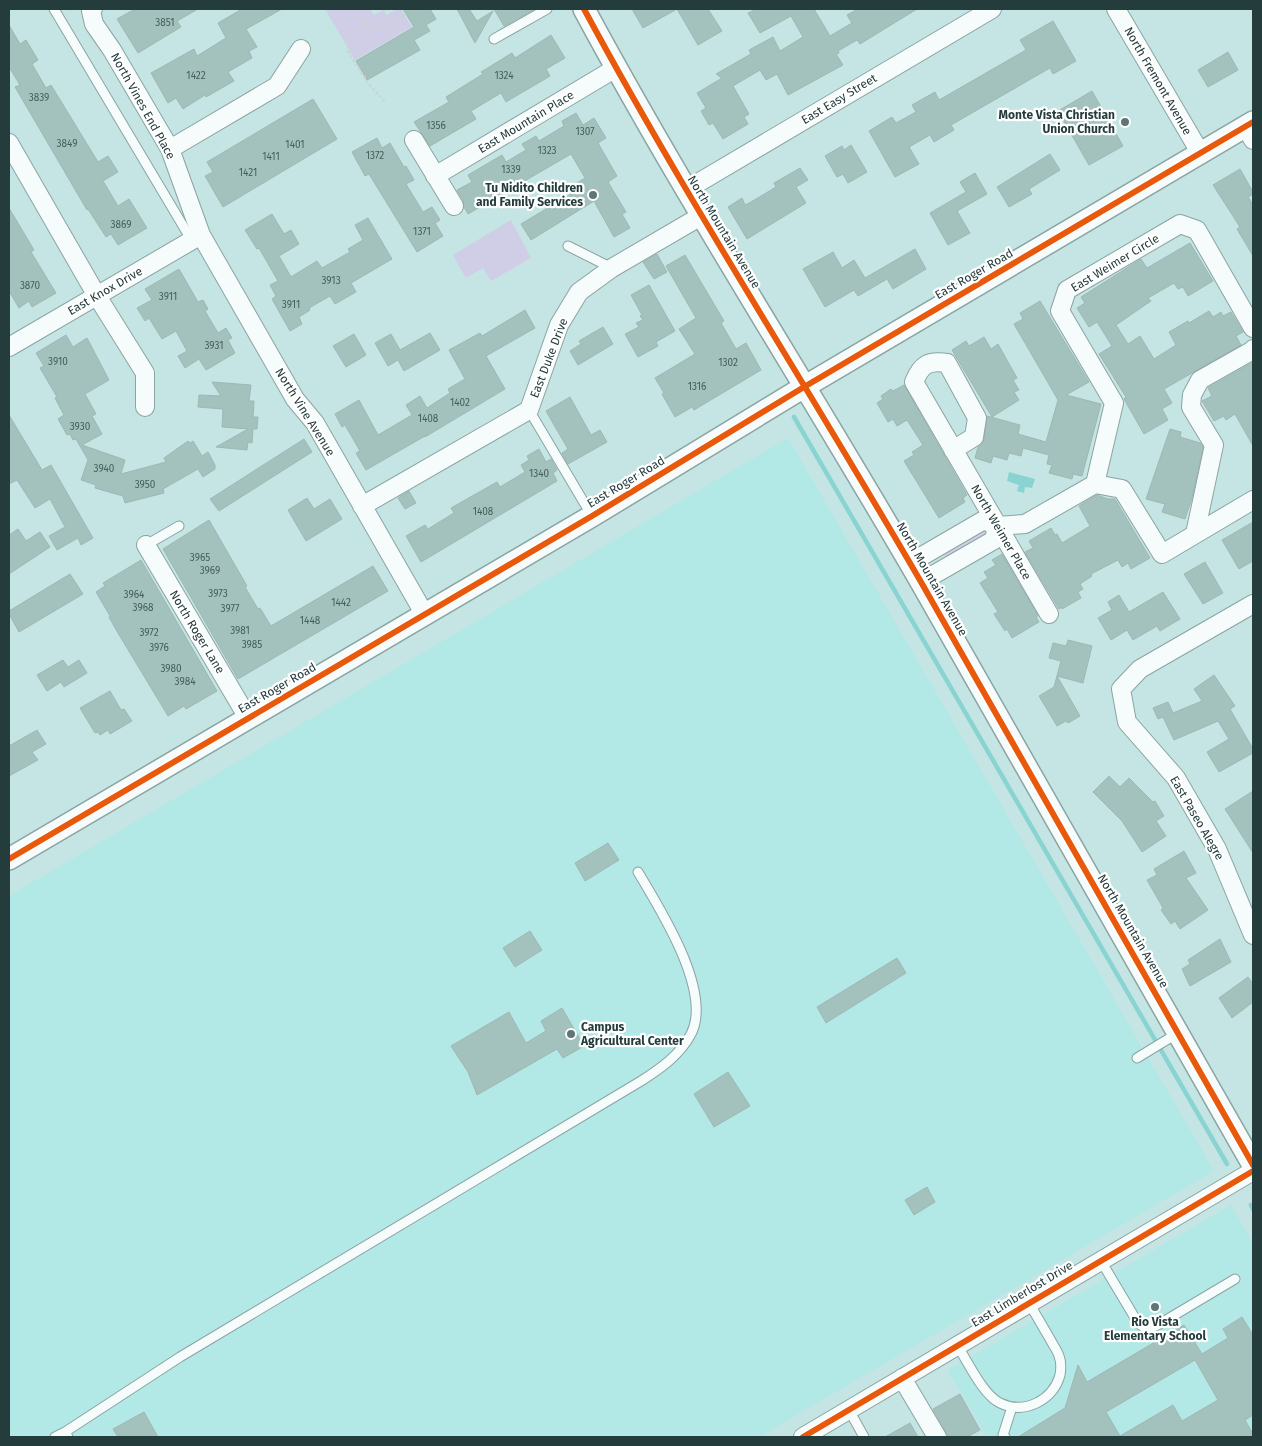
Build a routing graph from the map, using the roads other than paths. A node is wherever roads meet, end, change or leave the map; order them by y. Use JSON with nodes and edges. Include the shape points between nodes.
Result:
{"nodes":[{"id":1,"x":54,"y":9,"type":"edge"},
{"id":2,"x":92,"y":9,"type":"edge"},
{"id":3,"x":547,"y":9,"type":"edge"},
{"id":4,"x":584,"y":9,"type":"edge"},
{"id":5,"x":992,"y":9,"type":"edge"},
{"id":6,"x":1116,"y":9,"type":"edge"},
{"id":7,"x":494,"y":39,"type":"dead end"},
{"id":8,"x":301,"y":49,"type":"dead end"},
{"id":9,"x":616,"y":68,"type":"junction"},
{"id":10,"x":1251,"y":130,"type":"edge"},
{"id":11,"x":414,"y":140,"type":"dead end"},
{"id":12,"x":9,"y":143,"type":"edge"},
{"id":13,"x":170,"y":149,"type":"junction"},
{"id":14,"x":1200,"y":154,"type":"junction"},
{"id":15,"x":435,"y":176,"type":"junction"},
{"id":16,"x":686,"y":190,"type":"junction"},
{"id":17,"x":454,"y":206,"type":"dead end"},
{"id":18,"x":701,"y":216,"type":"junction"},
{"id":19,"x":196,"y":238,"type":"junction"},
{"id":20,"x":568,"y":246,"type":"dead end"},
{"id":21,"x":612,"y":268,"type":"junction"},
{"id":22,"x":97,"y":296,"type":"junction"},
{"id":23,"x":1253,"y":328,"type":"edge"},
{"id":24,"x":9,"y":347,"type":"edge"},
{"id":25,"x":1253,"y":348,"type":"edge"},
{"id":26,"x":804,"y":387,"type":"junction"},
{"id":27,"x":145,"y":407,"type":"dead end"},
{"id":28,"x":529,"y":410,"type":"junction"},
{"id":29,"x":953,"y":450,"type":"junction"},
{"id":30,"x":1095,"y":484,"type":"junction"},
{"id":31,"x":1253,"y":500,"type":"edge"},
{"id":32,"x":362,"y":506,"type":"junction"},
{"id":33,"x":592,"y":516,"type":"junction"},
{"id":34,"x":179,"y":526,"type":"dead end"},
{"id":35,"x":998,"y":526,"type":"junction"},
{"id":36,"x":1196,"y":534,"type":"junction"},
{"id":37,"x":146,"y":545,"type":"joint"},
{"id":38,"x":910,"y":563,"type":"junction"},
{"id":39,"x":922,"y":582,"type":"junction"},
{"id":40,"x":1253,"y":604,"type":"edge"},
{"id":41,"x":1049,"y":614,"type":"dead end"},
{"id":42,"x":425,"y":615,"type":"junction"},
{"id":43,"x":248,"y":718,"type":"junction"},
{"id":44,"x":9,"y":859,"type":"edge"},
{"id":45,"x":638,"y":872,"type":"dead end"},
{"id":46,"x":1253,"y":935,"type":"edge"},
{"id":47,"x":1171,"y":1037,"type":"junction"},
{"id":48,"x":1137,"y":1058,"type":"dead end"},
{"id":49,"x":1253,"y":1165,"type":"edge"},
{"id":50,"x":1253,"y":1171,"type":"edge"},
{"id":51,"x":1101,"y":1261,"type":"junction"},
{"id":52,"x":1235,"y":1279,"type":"dead end"},
{"id":53,"x":1029,"y":1303,"type":"junction"},
{"id":54,"x":957,"y":1346,"type":"junction"},
{"id":55,"x":902,"y":1378,"type":"junction"},
{"id":56,"x":1012,"y":1407,"type":"junction"},
{"id":57,"x":849,"y":1410,"type":"junction"},
{"id":58,"x":66,"y":1434,"type":"edge"},
{"id":59,"x":55,"y":1437,"type":"edge"},
{"id":60,"x":803,"y":1437,"type":"edge"},
{"id":61,"x":864,"y":1437,"type":"edge"},
{"id":62,"x":937,"y":1437,"type":"edge"},
{"id":63,"x":1004,"y":1437,"type":"edge"}],
"edges":[{"from":1,"to":19,"type":"lane"},
{"from":2,"to":13,"type":"street","name":"North Vines End Place","via":[[94,24]]},
{"from":3,"to":7,"type":"lane"},
{"from":4,"to":9,"type":"street","name":"North Mountain Avenue"},
{"from":5,"to":16,"type":"street","name":"East Easy Street"},
{"from":6,"to":14,"type":"street","name":"North Fremont Avenue"},
{"from":8,"to":13,"type":"street","via":[[277,86]]},
{"from":9,"to":15,"type":"street","name":"East Mountain Place"},
{"from":9,"to":16,"type":"street","name":"North Mountain Avenue"},
{"from":10,"to":14,"type":"street","name":"East Roger Road"},
{"from":11,"to":15,"type":"street"},
{"from":12,"to":22,"type":"street"},
{"from":13,"to":19,"type":"street","name":"North Vines End Place"},
{"from":14,"to":26,"type":"street","name":"East Roger Road"},
{"from":15,"to":17,"type":"street"},
{"from":16,"to":18,"type":"street","name":"North Mountain Avenue"},
{"from":18,"to":21,"type":"street","name":"East Duke Drive"},
{"from":18,"to":26,"type":"street","name":"North Mountain Avenue"},
{"from":19,"to":22,"type":"street","name":"East Knox Drive"},
{"from":19,"to":32,"type":"street","name":"North Vine Avenue","via":[[295,399],[315,423]]},
{"from":20,"to":21,"type":"lane"},
{"from":21,"to":28,"type":"street","name":"East Duke Drive","via":[[579,292],[559,325]]},
{"from":22,"to":24,"type":"street","name":"East Knox Drive"},
{"from":22,"to":27,"type":"street","via":[[145,373]]},
{"from":23,"to":30,"type":"street","name":"East Weimer Circle","via":[[1197,230],[1180,224],[1067,290],[1060,311],[1114,403]]},
{"from":25,"to":36,"type":"street","via":[[1200,380],[1192,395],[1191,407],[1214,444]]},
{"from":26,"to":33,"type":"street","name":"East Roger Road"},
{"from":26,"to":38,"type":"street","name":"North Mountain Avenue"},
{"from":28,"to":32,"type":"street","name":"East Duke Drive"},
{"from":28,"to":33,"type":"lane"},
{"from":29,"to":29,"type":"street","name":"North Weimer Place","via":[[914,382],[920,370],[934,361],[947,363],[977,418],[974,437]]},
{"from":29,"to":35,"type":"street","name":"North Weimer Place"},
{"from":30,"to":35,"type":"street","via":[[1024,524]]},
{"from":30,"to":36,"type":"street","via":[[1122,489],[1162,554]]},
{"from":31,"to":36,"type":"street"},
{"from":32,"to":42,"type":"street","name":"North Vine Avenue"},
{"from":33,"to":42,"type":"street","name":"East Roger Road"},
{"from":34,"to":37,"type":"lane"},
{"from":35,"to":38,"type":"street","via":[[984,520]]},
{"from":35,"to":39,"type":"street","via":[[994,540]]},
{"from":35,"to":41,"type":"street","name":"North Weimer Place"},
{"from":37,"to":43,"type":"street","name":"North Roger Lane"},
{"from":38,"to":39,"type":"street","name":"North Mountain Avenue"},
{"from":39,"to":47,"type":"street","name":"North Mountain Avenue"},
{"from":40,"to":46,"type":"street","name":"East Paseo Alegre","via":[[1140,669],[1121,689],[1127,722],[1176,778],[1217,849]]},
{"from":42,"to":43,"type":"street","name":"East Roger Road"},
{"from":43,"to":44,"type":"street","name":"East Roger Road"},
{"from":45,"to":58,"type":"lane","via":[[686,962],[696,995],[696,1016],[691,1034],[661,1069],[188,1352]]},
{"from":47,"to":48,"type":"lane"},
{"from":47,"to":49,"type":"street","name":"North Mountain Avenue"},
{"from":50,"to":51,"type":"street","name":"East Limberlost Drive"},
{"from":51,"to":52,"type":"lane","via":[[1138,1323],[1146,1329]]},
{"from":51,"to":53,"type":"street","name":"East Limberlost Drive"},
{"from":53,"to":54,"type":"street","name":"East Limberlost Drive"},
{"from":53,"to":56,"type":"lane","via":[[1060,1356],[1061,1370],[1050,1394],[1039,1403]]},
{"from":54,"to":55,"type":"street","name":"East Limberlost Drive"},
{"from":54,"to":56,"type":"lane","via":[[988,1395]]},
{"from":55,"to":57,"type":"street","name":"East Limberlost Drive"},
{"from":55,"to":62,"type":"street"},
{"from":56,"to":63,"type":"lane"},
{"from":57,"to":60,"type":"street","name":"East Limberlost Drive"},
{"from":57,"to":61,"type":"lane"},
{"from":58,"to":59,"type":"lane"}]}
